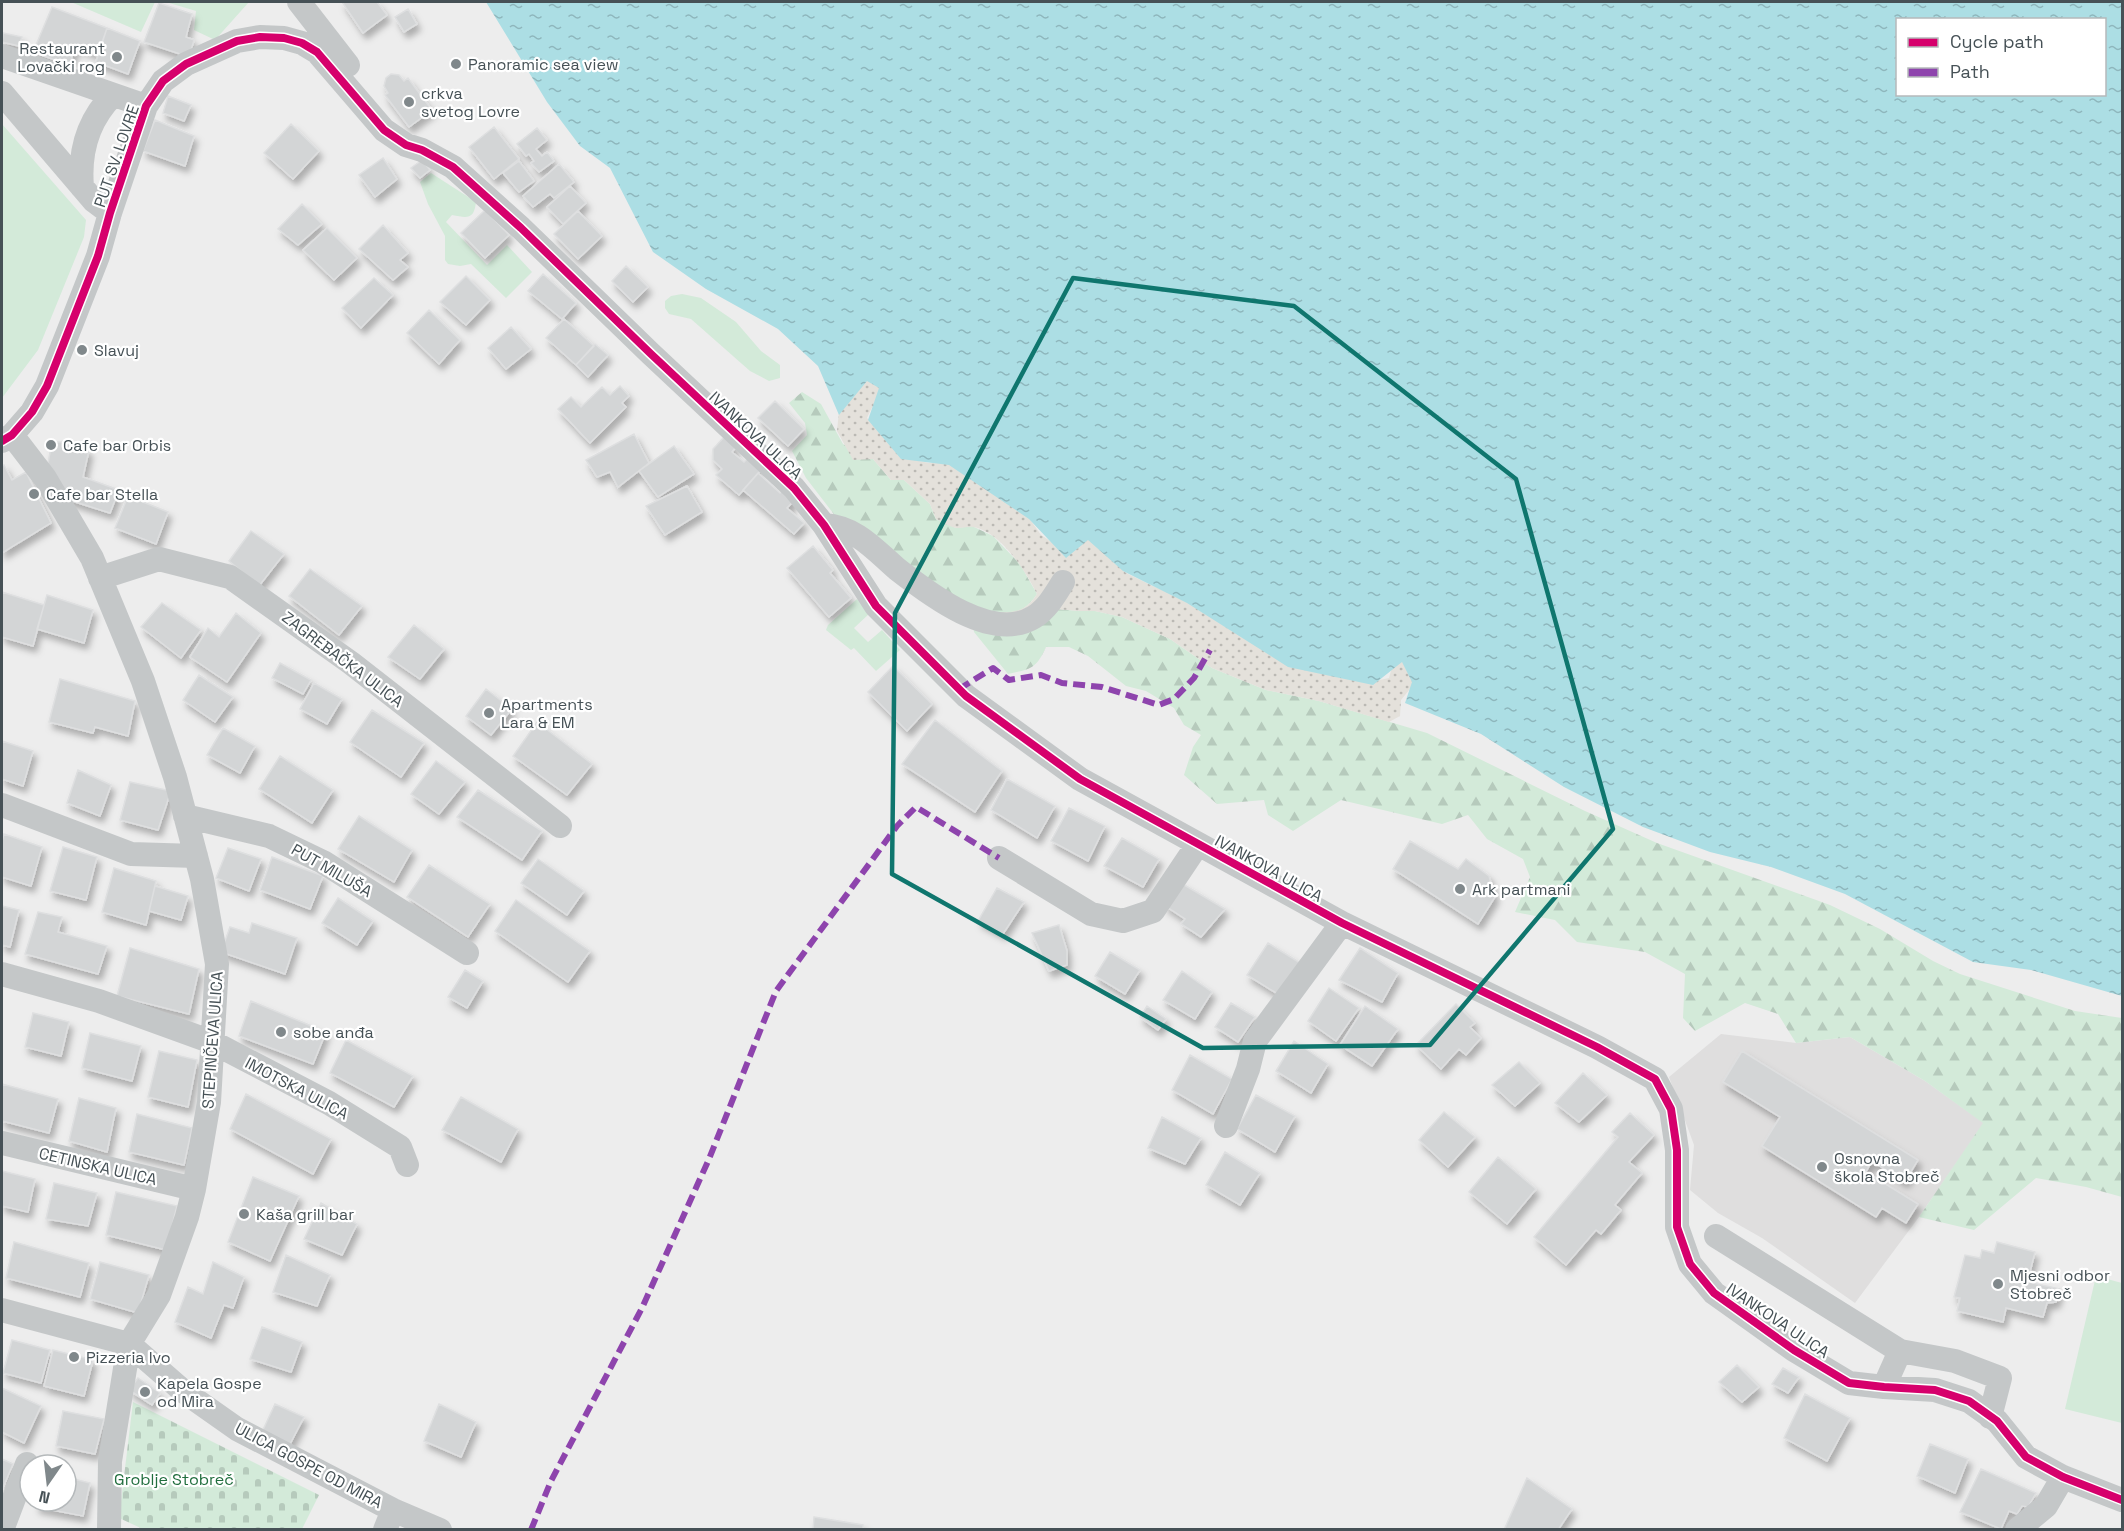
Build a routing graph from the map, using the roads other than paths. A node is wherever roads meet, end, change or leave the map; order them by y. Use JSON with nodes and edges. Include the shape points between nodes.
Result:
{"nodes":[{"id":1,"x":299,"y":2,"type":"edge"},
{"id":2,"x":2,"y":56,"type":"edge"},
{"id":3,"x":2,"y":93,"type":"edge"},
{"id":4,"x":113,"y":95,"type":"junction"},
{"id":5,"x":146,"y":106,"type":"junction"},
{"id":6,"x":384,"y":130,"type":"junction"},
{"id":7,"x":406,"y":146,"type":"joint"},
{"id":8,"x":82,"y":187,"type":"junction"},
{"id":9,"x":110,"y":213,"type":"junction"},
{"id":10,"x":7,"y":438,"type":"edge"},
{"id":11,"x":824,"y":525,"type":"junction"},
{"id":12,"x":100,"y":578,"type":"junction"},
{"id":13,"x":1063,"y":582,"type":"dead end"},
{"id":14,"x":2,"y":805,"type":"edge"},
{"id":15,"x":185,"y":816,"type":"junction"},
{"id":16,"x":560,"y":826,"type":"dead end"},
{"id":17,"x":1198,"y":844,"type":"junction"},
{"id":18,"x":196,"y":856,"type":"junction"},
{"id":19,"x":999,"y":858,"type":"dead end"},
{"id":20,"x":1342,"y":923,"type":"junction"},
{"id":21,"x":466,"y":953,"type":"dead end"},
{"id":22,"x":2,"y":974,"type":"edge"},
{"id":23,"x":212,"y":1042,"type":"junction"},
{"id":24,"x":1226,"y":1126,"type":"dead end"},
{"id":25,"x":2,"y":1143,"type":"edge"},
{"id":26,"x":407,"y":1165,"type":"dead end"},
{"id":27,"x":194,"y":1189,"type":"junction"},
{"id":28,"x":1716,"y":1236,"type":"dead end"},
{"id":29,"x":2,"y":1310,"type":"edge"},
{"id":30,"x":129,"y":1344,"type":"junction"},
{"id":31,"x":1900,"y":1351,"type":"junction"},
{"id":32,"x":1884,"y":1387,"type":"junction"},
{"id":33,"x":1990,"y":1417,"type":"junction"},
{"id":34,"x":2063,"y":1477,"type":"junction"},
{"id":35,"x":18,"y":1488,"type":"edge"},
{"id":36,"x":2122,"y":1500,"type":"edge"},
{"id":37,"x":389,"y":1520,"type":"edge"},
{"id":38,"x":2,"y":1530,"type":"edge"},
{"id":39,"x":109,"y":1530,"type":"edge"},
{"id":40,"x":440,"y":1530,"type":"edge"},
{"id":41,"x":2017,"y":1530,"type":"edge"}],
"edges":[{"from":1,"to":6,"type":"street","via":[[377,102],[385,116]]},
{"from":2,"to":4,"type":"street"},
{"from":3,"to":8,"type":"street"},
{"from":4,"to":5,"type":"street"},
{"from":4,"to":8,"type":"street","via":[[93,120],[85,141],[80,167]]},
{"from":5,"to":6,"type":"street","name":"PUT SV. LOVRE","via":[[162,81],[186,64],[237,41],[284,38],[317,52]]},
{"from":5,"to":9,"type":"street","name":"PUT SV. LOVRE"},
{"from":6,"to":7,"type":"street","name":"PUT SV. LOVRE"},
{"from":7,"to":11,"type":"street","name":"IVANKOVA ULICA","via":[[453,167],[521,228],[794,488]]},
{"from":8,"to":9,"type":"street"},
{"from":9,"to":10,"type":"street","name":"PUT SV. LOVRE","via":[[98,256],[47,386],[32,412]]},
{"from":10,"to":12,"type":"street","name":"STEPINČEVA ULICA","via":[[45,478]]},
{"from":11,"to":13,"type":"street","via":[[840,526],[864,540],[938,598],[969,617],[986,622],[1015,624],[1031,619],[1043,610]]},
{"from":11,"to":17,"type":"street","name":"IVANKOVA ULICA","via":[[876,606],[966,696],[1080,779]]},
{"from":12,"to":15,"type":"street","name":"STEPINČEVA ULICA","via":[[143,681]]},
{"from":12,"to":16,"type":"street","name":"ZAGREBAČKA ULICA","via":[[159,559],[230,577],[351,663]]},
{"from":14,"to":18,"type":"street","via":[[131,855]]},
{"from":15,"to":18,"type":"street","name":"STEPINČEVA ULICA"},
{"from":15,"to":21,"type":"street","name":"PUT MILUŠA","via":[[269,836],[323,862]]},
{"from":17,"to":19,"type":"street","via":[[1153,911],[1123,921],[1091,914]]},
{"from":17,"to":20,"type":"street","name":"IVANKOVA ULICA"},
{"from":18,"to":23,"type":"street","name":"STEPINČEVA ULICA","via":[[217,964]]},
{"from":20,"to":24,"type":"street","via":[[1255,1041]]},
{"from":20,"to":32,"type":"street","name":"IVANKOVA ULICA","via":[[1655,1079],[1671,1109],[1677,1150],[1677,1227],[1690,1264],[1714,1293],[1794,1350],[1850,1383]]},
{"from":22,"to":23,"type":"street","name":"IMOTSKA ULICA","via":[[99,1001]]},
{"from":23,"to":26,"type":"street","name":"IMOTSKA ULICA","via":[[329,1103],[400,1147]]},
{"from":23,"to":27,"type":"street","name":"STEPINČEVA ULICA","via":[[209,1101]]},
{"from":25,"to":27,"type":"street","name":"CETINSKA ULICA"},
{"from":27,"to":30,"type":"street","name":"STEPINČEVA ULICA","via":[[159,1295]]},
{"from":28,"to":31,"type":"street"},
{"from":29,"to":30,"type":"street"},
{"from":30,"to":37,"type":"street","name":"ULICA GOSPE OD MIRA","via":[[183,1391],[237,1429]]},
{"from":30,"to":39,"type":"street","name":"STEPINČEVA ULICA","via":[[110,1461]]},
{"from":31,"to":32,"type":"street"},
{"from":31,"to":33,"type":"street","via":[[1955,1361],[2000,1378]]},
{"from":32,"to":33,"type":"street","name":"IVANKOVA ULICA","via":[[1935,1390],[1969,1401]]},
{"from":33,"to":34,"type":"street","name":"IVANKOVA ULICA","via":[[2026,1457]]},
{"from":34,"to":36,"type":"street","name":"IVANKOVA ULICA"},
{"from":34,"to":41,"type":"street","via":[[2046,1506]]},
{"from":35,"to":38,"type":"street"},
{"from":37,"to":40,"type":"street","name":"ULICA GOSPE OD MIRA"}]}
